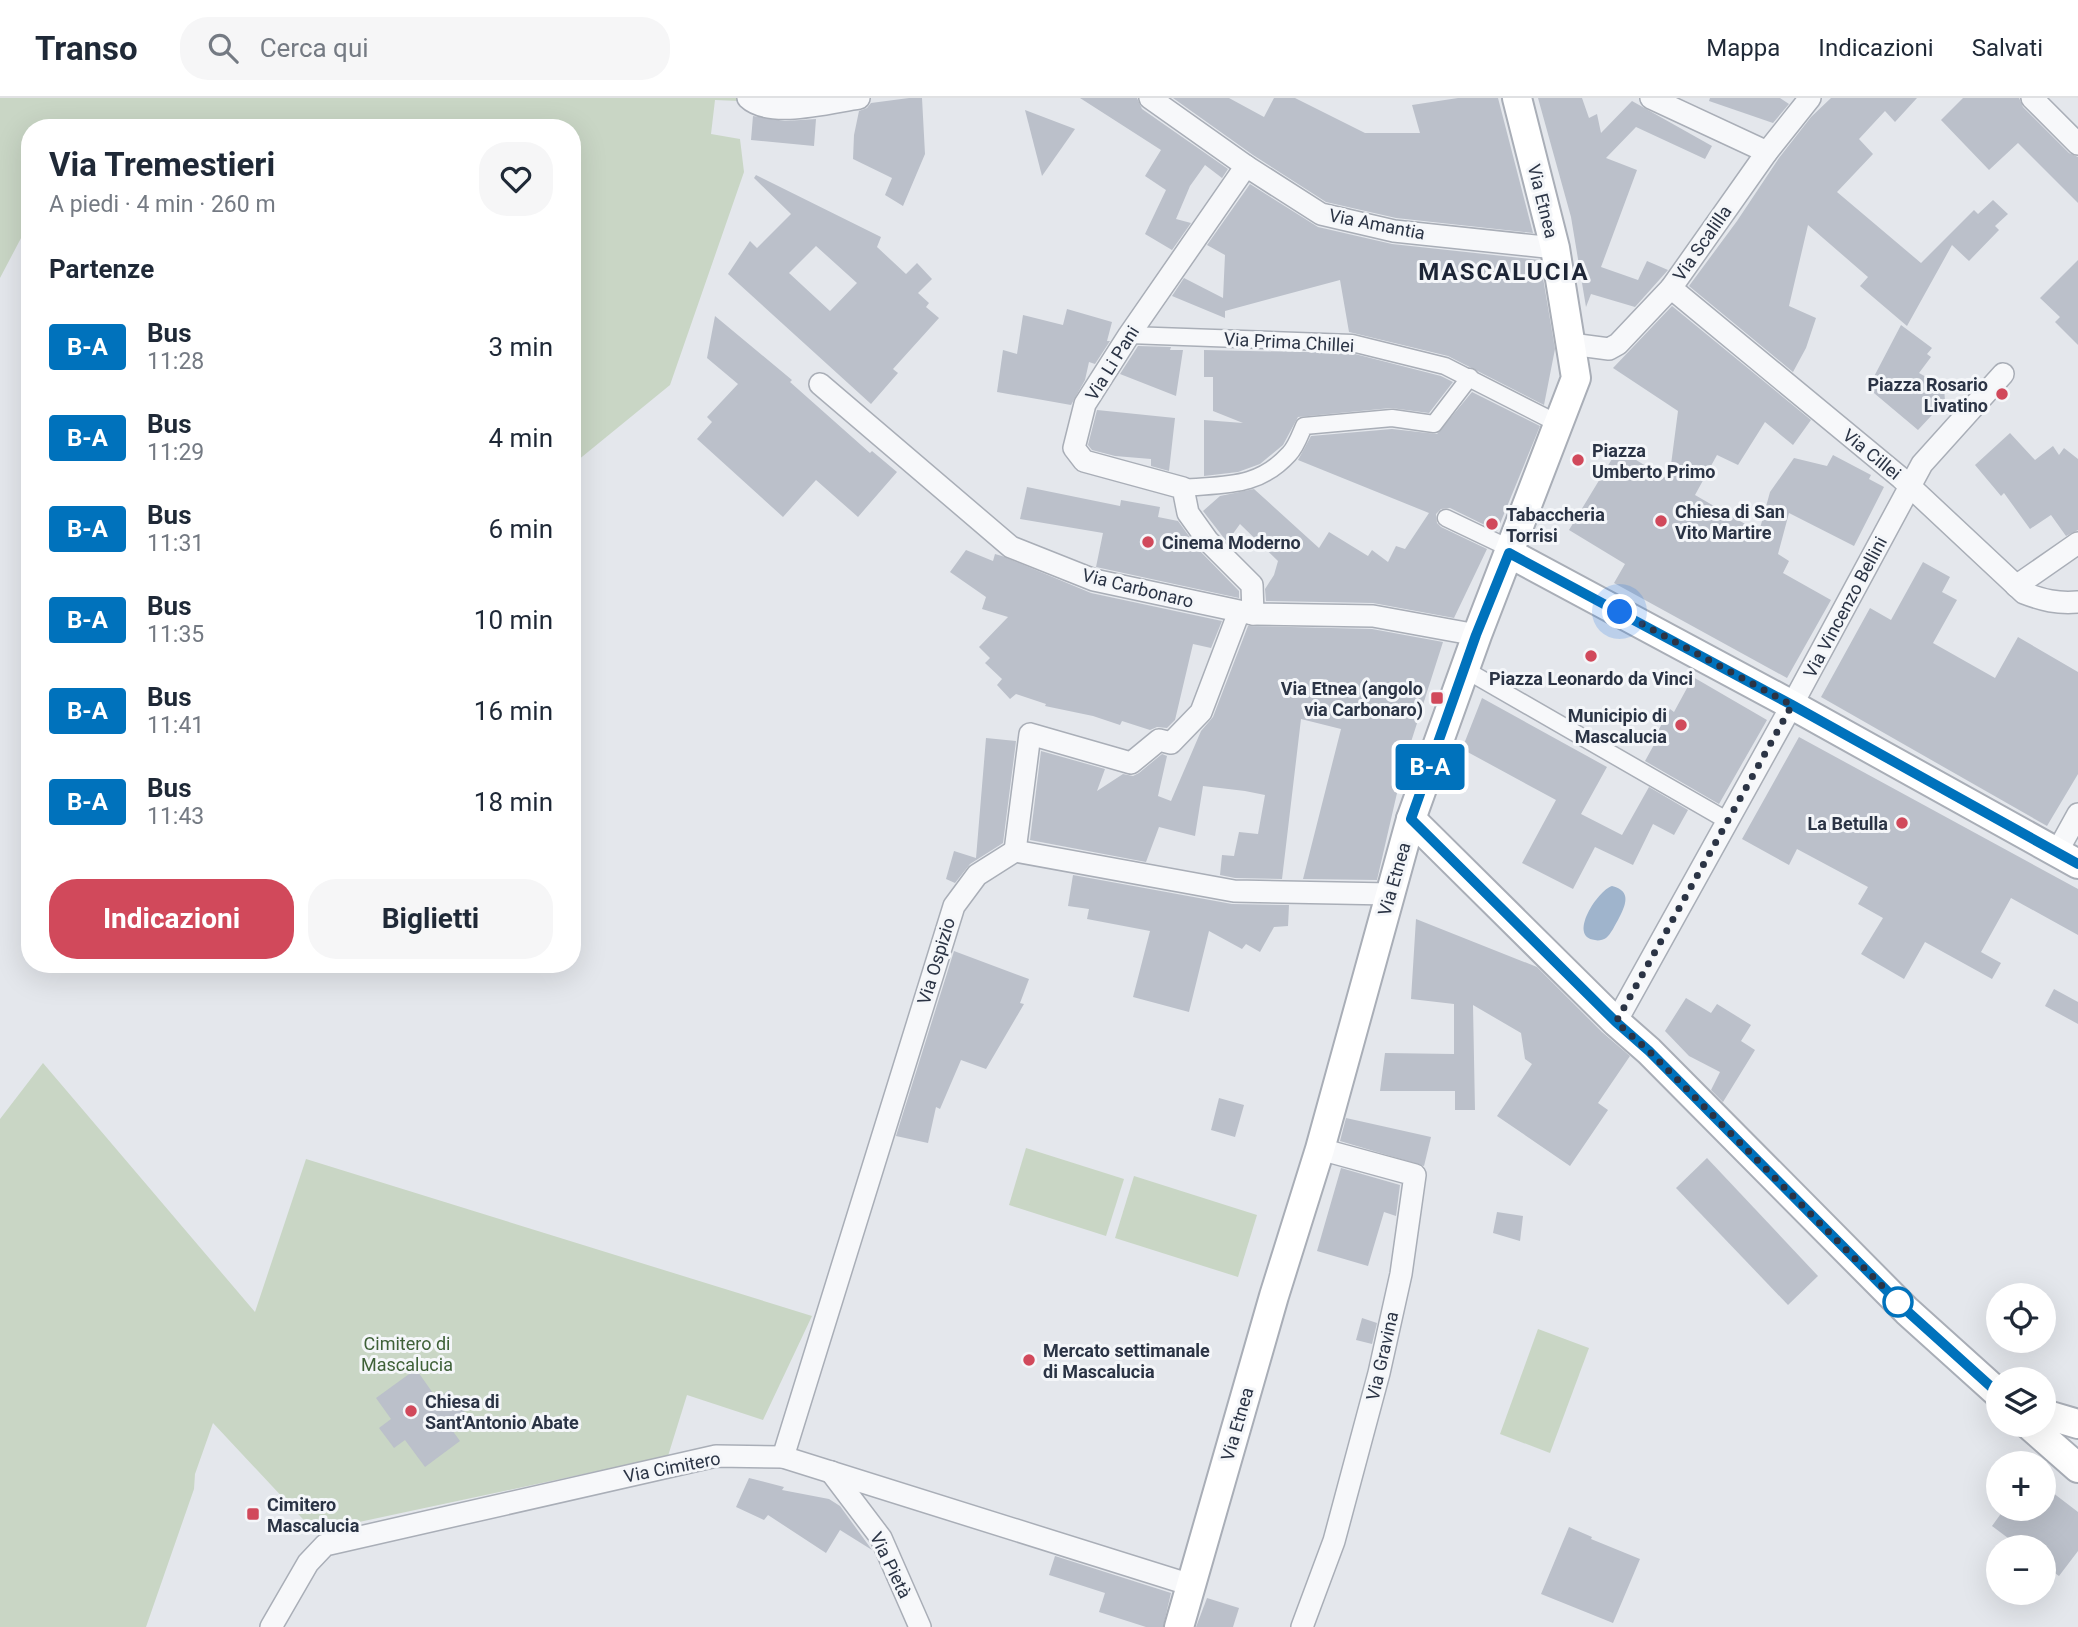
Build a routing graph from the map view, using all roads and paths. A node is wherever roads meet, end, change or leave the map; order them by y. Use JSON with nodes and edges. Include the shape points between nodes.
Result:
{"nodes":[{"id":1,"x":748,"y":98,"type":"edge"},
{"id":2,"x":859,"y":98,"type":"edge"},
{"id":3,"x":1150,"y":98,"type":"edge"},
{"id":4,"x":1517,"y":98,"type":"edge"},
{"id":5,"x":1651,"y":98,"type":"edge"},
{"id":6,"x":1810,"y":98,"type":"edge"},
{"id":7,"x":2032,"y":98,"type":"edge"},
{"id":8,"x":2078,"y":144,"type":"edge"},
{"id":9,"x":1767,"y":152,"type":"junction"},
{"id":10,"x":1246,"y":166,"type":"junction"},
{"id":11,"x":1555,"y":248,"type":"junction"},
{"id":12,"x":1671,"y":288,"type":"junction"},
{"id":13,"x":1129,"y":335,"type":"junction"},
{"id":14,"x":1571,"y":344,"type":"junction"},
{"id":15,"x":2003,"y":374,"type":"dead end"},
{"id":16,"x":1470,"y":377,"type":"junction"},
{"id":17,"x":820,"y":384,"type":"dead end"},
{"id":18,"x":1559,"y":424,"type":"junction"},
{"id":19,"x":1909,"y":486,"type":"junction"},
{"id":20,"x":1183,"y":488,"type":"junction"},
{"id":21,"x":1446,"y":518,"type":"dead end"},
{"id":22,"x":2078,"y":543,"type":"edge"},
{"id":23,"x":1510,"y":551,"type":"junction"},
{"id":24,"x":2016,"y":586,"type":"junction"},
{"id":25,"x":2078,"y":602,"type":"edge"},
{"id":26,"x":1246,"y":613,"type":"junction"},
{"id":27,"x":1476,"y":635,"type":"junction"},
{"id":28,"x":1464,"y":669,"type":"junction"},
{"id":29,"x":1792,"y":705,"type":"junction"},
{"id":30,"x":2078,"y":814,"type":"edge"},
{"id":31,"x":1411,"y":819,"type":"junction"},
{"id":32,"x":1728,"y":821,"type":"junction"},
{"id":33,"x":1015,"y":851,"type":"junction"},
{"id":34,"x":2068,"y":858,"type":"edge"},
{"id":35,"x":1390,"y":894,"type":"junction"},
{"id":36,"x":1616,"y":1022,"type":"junction"},
{"id":37,"x":1320,"y":1149,"type":"junction"},
{"id":38,"x":1986,"y":1380,"type":"edge"},
{"id":39,"x":2056,"y":1418,"type":"edge"},
{"id":40,"x":2078,"y":1424,"type":"edge"},
{"id":41,"x":2043,"y":1437,"type":"edge"},
{"id":42,"x":783,"y":1457,"type":"junction"},
{"id":43,"x":2078,"y":1468,"type":"edge"},
{"id":44,"x":831,"y":1472,"type":"junction"},
{"id":45,"x":1191,"y":1585,"type":"junction"},
{"id":46,"x":271,"y":1627,"type":"edge"},
{"id":47,"x":920,"y":1627,"type":"edge"},
{"id":48,"x":1179,"y":1627,"type":"edge"},
{"id":49,"x":1302,"y":1627,"type":"edge"}],
"edges":[{"from":1,"to":2,"type":"street","via":[[754,104],[786,108]]},
{"from":3,"to":10,"type":"street","name":"Via Amantia"},
{"from":4,"to":11,"type":"main road","name":"Via Etnea"},
{"from":5,"to":9,"type":"street"},
{"from":6,"to":9,"type":"street","name":"Via Scalilla"},
{"from":7,"to":8,"type":"street"},
{"from":9,"to":12,"type":"street","name":"Via Scalilla"},
{"from":10,"to":11,"type":"street","name":"Via Amantia","via":[[1321,214],[1394,231]]},
{"from":10,"to":13,"type":"street","name":"Via Li Pani"},
{"from":11,"to":14,"type":"main road","name":"Via Etnea"},
{"from":12,"to":14,"type":"street","name":"Via Scalilla","via":[[1618,344],[1609,349]]},
{"from":12,"to":19,"type":"street","name":"Via Cillei"},
{"from":13,"to":16,"type":"street","name":"Via Prima Chillei","via":[[1352,344],[1445,366]]},
{"from":13,"to":20,"type":"street","name":"Via Li Pani","via":[[1085,404],[1074,448],[1084,461]]},
{"from":14,"to":18,"type":"main road","name":"Via Etnea","via":[[1576,377]]},
{"from":15,"to":19,"type":"street","name":"Via Vincenzo Bellini","via":[[1922,464]]},
{"from":16,"to":18,"type":"street","name":"Via Prima Chillei"},
{"from":16,"to":20,"type":"street","via":[[1434,424],[1392,418],[1304,426],[1290,453],[1263,477]]},
{"from":17,"to":26,"type":"street","name":"Via Carbonaro","via":[[1011,547],[1094,580]]},
{"from":18,"to":23,"type":"main road","name":"Via Etnea"},
{"from":19,"to":24,"type":"street","name":"Via Cillei"},
{"from":19,"to":29,"type":"street","name":"Via Vincenzo Bellini"},
{"from":20,"to":26,"type":"street","via":[[1188,513],[1208,541],[1252,585]]},
{"from":21,"to":23,"type":"street"},
{"from":22,"to":24,"type":"street"},
{"from":23,"to":27,"type":"main road","name":"Via Etnea"},
{"from":23,"to":29,"type":"main road"},
{"from":24,"to":25,"type":"street","name":"Via Cillei","via":[[2043,601]]},
{"from":26,"to":27,"type":"street","name":"Via Carbonaro","via":[[1373,616]]},
{"from":26,"to":33,"type":"street","via":[[1201,712],[1171,743],[1158,740],[1131,762],[1030,734]]},
{"from":27,"to":28,"type":"main road","name":"Via Etnea"},
{"from":28,"to":31,"type":"main road","name":"Via Etnea"},
{"from":28,"to":32,"type":"street"},
{"from":29,"to":32,"type":"street","name":"Via Vincenzo Bellini"},
{"from":29,"to":34,"type":"main road"},
{"from":30,"to":34,"type":"street"},
{"from":31,"to":35,"type":"main road","name":"Via Etnea"},
{"from":31,"to":36,"type":"main road"},
{"from":32,"to":36,"type":"street","name":"Via Vincenzo Bellini"},
{"from":33,"to":35,"type":"street","via":[[1234,891]]},
{"from":33,"to":42,"type":"street","name":"Via Ospizio","via":[[977,875],[954,906]]},
{"from":35,"to":37,"type":"main road","name":"Via Etnea"},
{"from":36,"to":38,"type":"main road","via":[[1907,1311]]},
{"from":37,"to":45,"type":"main road","name":"Via Etnea"},
{"from":37,"to":49,"type":"street","name":"Via Gravina","via":[[1415,1175],[1401,1274],[1379,1373],[1334,1541]]},
{"from":39,"to":40,"type":"main road"},
{"from":41,"to":43,"type":"main road"},
{"from":42,"to":44,"type":"street","name":"Via Cimitero"},
{"from":42,"to":46,"type":"street","name":"Via Cimitero","via":[[716,1456],[326,1545],[308,1563]]},
{"from":44,"to":45,"type":"street","name":"Via Cimitero"},
{"from":44,"to":47,"type":"street","name":"Via Pietà","via":[[881,1538]]},
{"from":45,"to":48,"type":"main road","name":"Via Etnea"}]}
